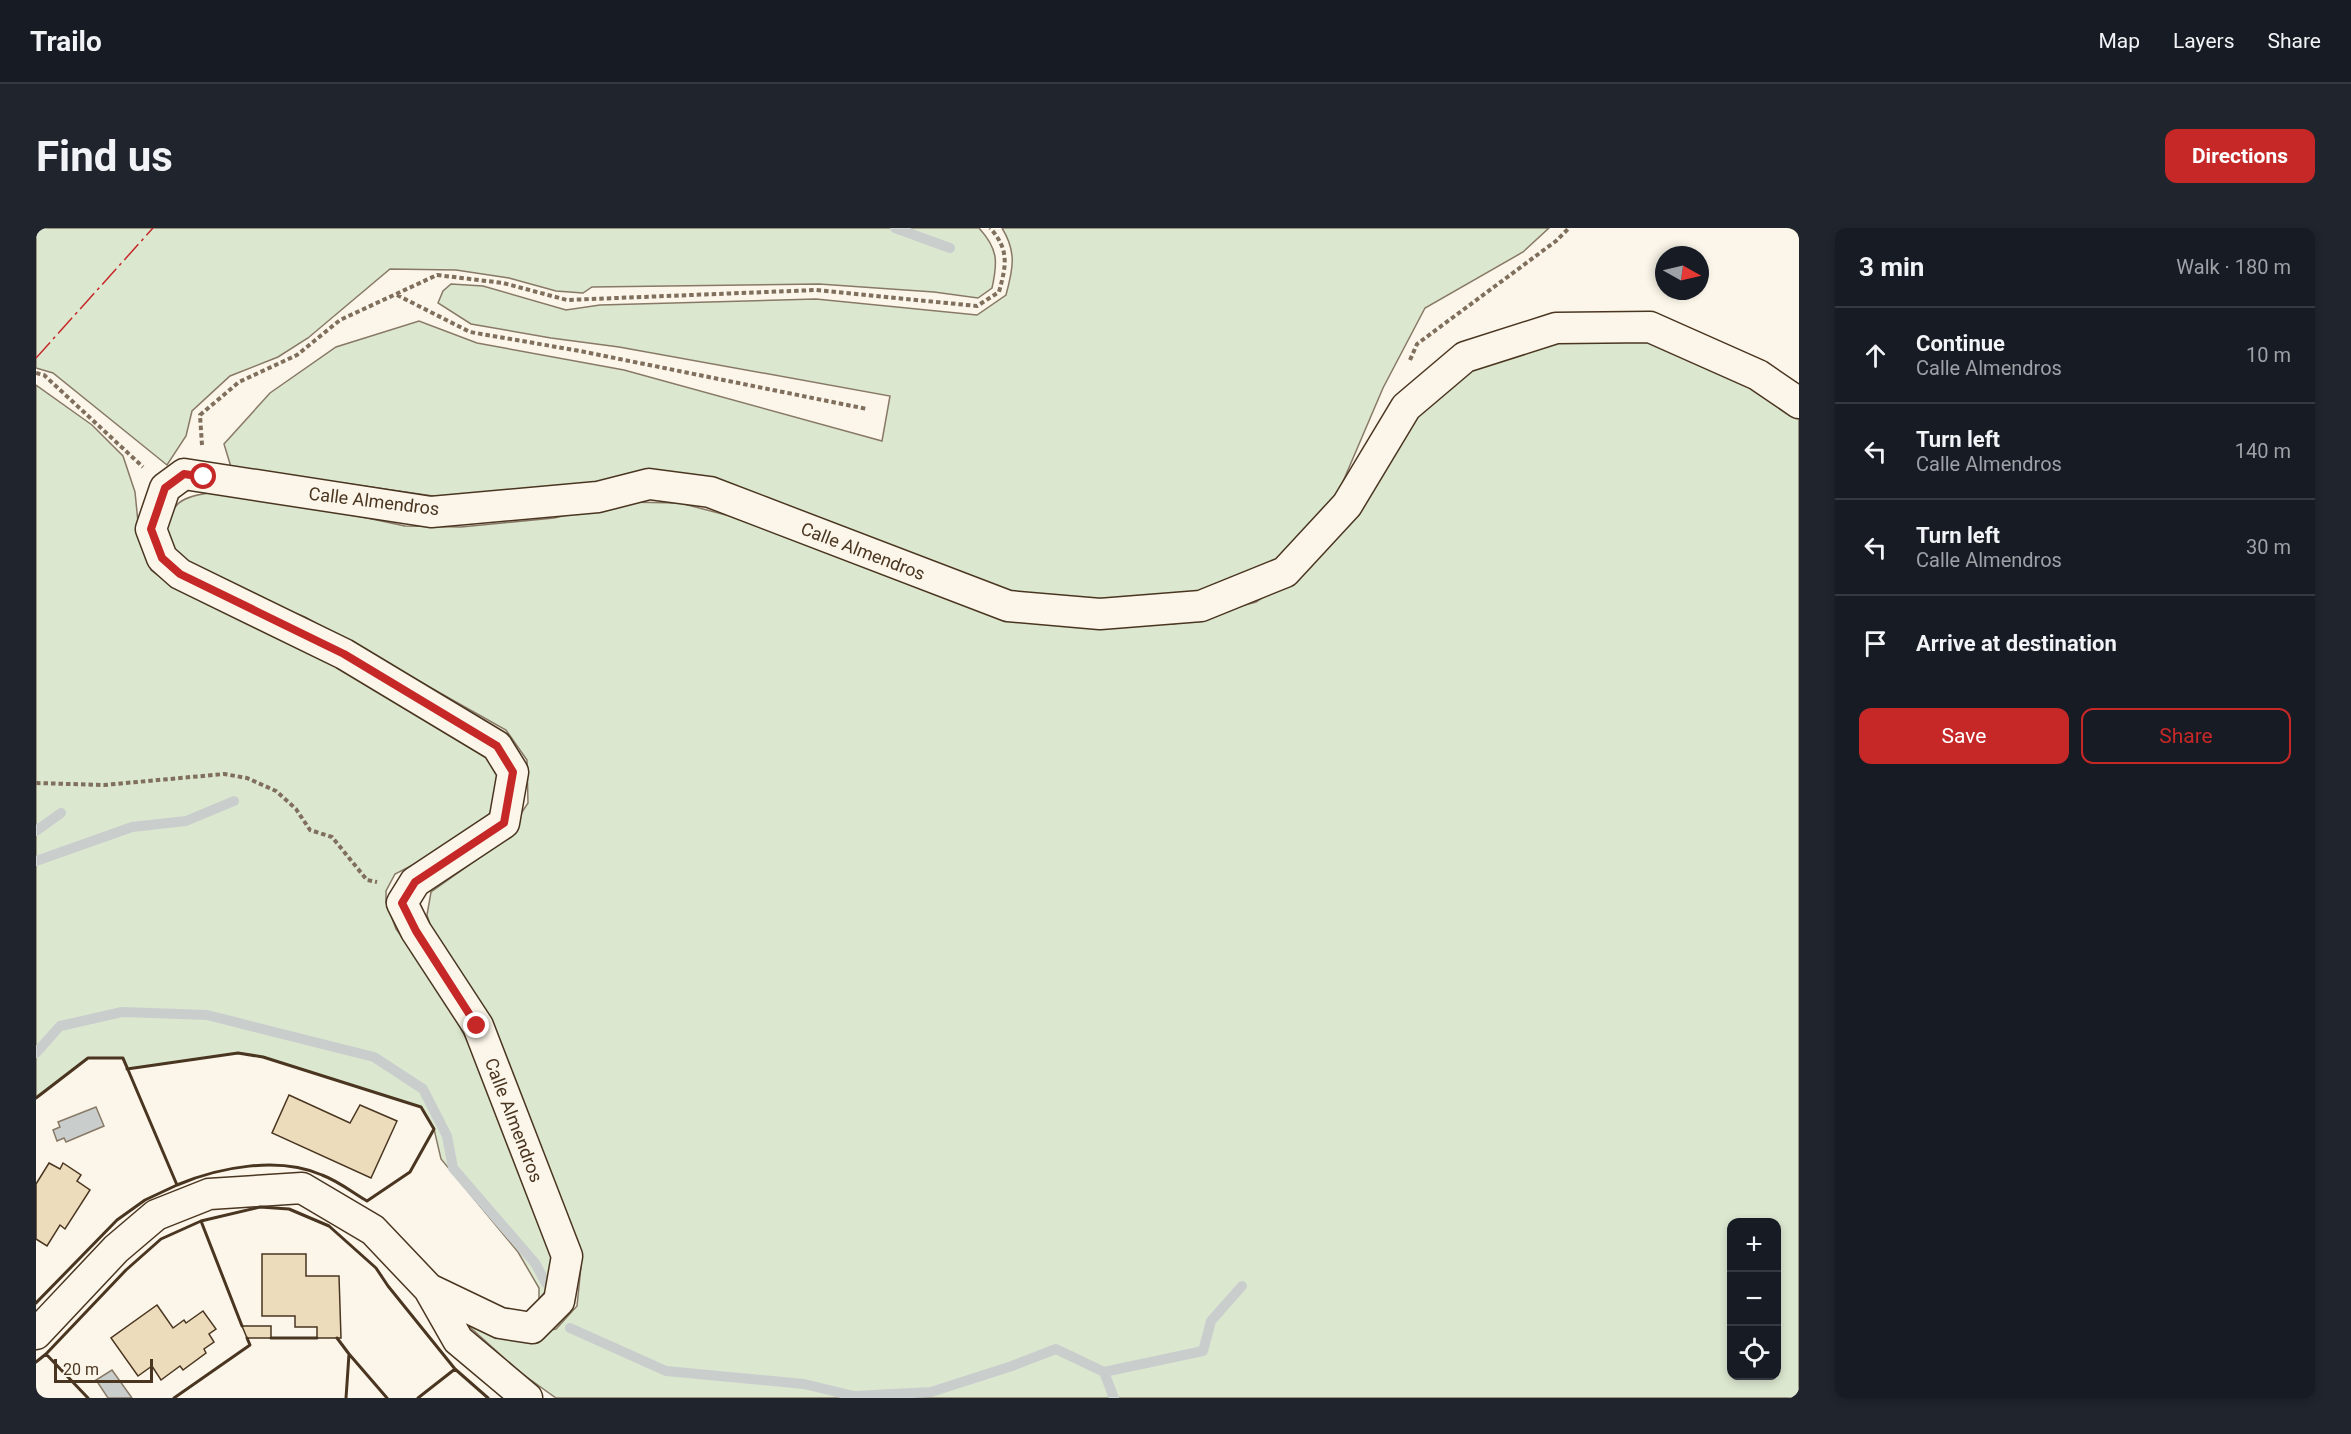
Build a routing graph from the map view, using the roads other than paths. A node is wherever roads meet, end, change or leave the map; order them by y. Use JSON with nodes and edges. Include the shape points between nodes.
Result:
{"nodes":[{"id":1,"x":1799,"y":403,"type":"edge"},
{"id":2,"x":429,"y":1289,"type":"junction"},
{"id":3,"x":36,"y":1334,"type":"edge"},
{"id":4,"x":527,"y":1398,"type":"edge"}],
"edges":[{"from":1,"to":2,"type":"street","name":"Calle Almendros","via":[[1758,375],[1650,327],[1556,328],[1465,357],[1406,407],[1347,505],[1285,572],[1201,606],[1100,614],[1008,606],[710,492],[650,484],[598,497],[431,512],[184,474],[165,488],[151,529],[162,558],[180,574],[344,654],[497,746],[513,772],[504,823],[415,882],[402,903],[477,1026],[567,1256],[559,1301],[532,1328],[500,1323]]},
{"from":2,"to":3,"type":"street","name":"Calle Almendros","via":[[373,1230],[302,1188],[209,1194],[156,1215],[116,1249]]},
{"from":2,"to":4,"type":"street","name":"Calle Almendros","via":[[458,1340]]}]}
